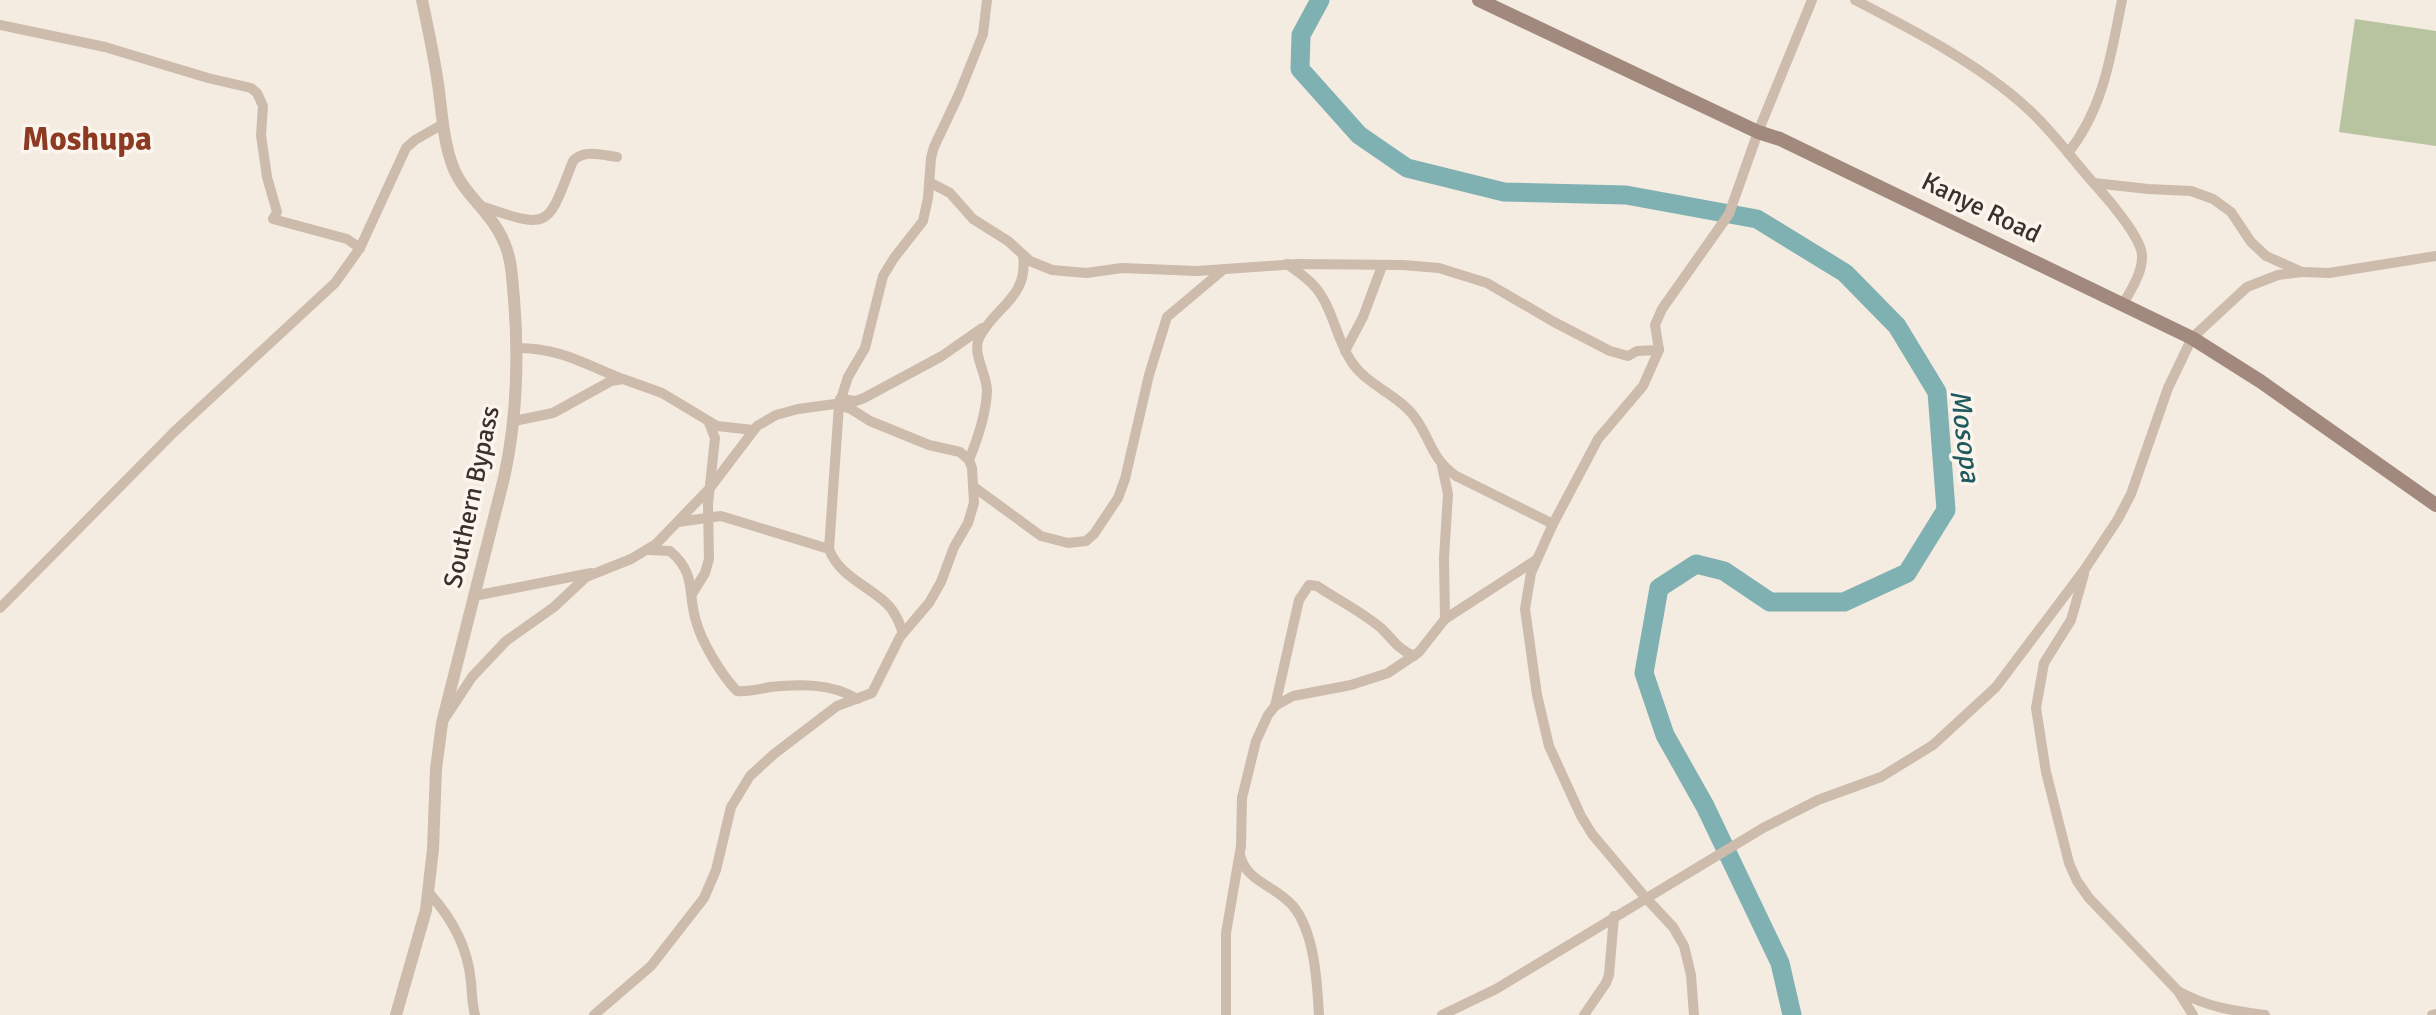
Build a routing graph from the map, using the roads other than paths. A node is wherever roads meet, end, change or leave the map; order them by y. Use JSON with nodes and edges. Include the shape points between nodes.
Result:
{"nodes":[{"id":1,"x":422,"y":0,"type":"edge"},
{"id":2,"x":987,"y":0,"type":"edge"},
{"id":3,"x":1479,"y":0,"type":"edge"},
{"id":4,"x":1812,"y":0,"type":"edge"},
{"id":5,"x":1855,"y":0,"type":"edge"},
{"id":6,"x":2122,"y":0,"type":"edge"},
{"id":7,"x":0,"y":25,"type":"edge"},
{"id":8,"x":443,"y":124,"type":"junction"},
{"id":9,"x":1758,"y":132,"type":"junction"},
{"id":10,"x":2068,"y":153,"type":"junction"},
{"id":11,"x":617,"y":157,"type":"dead end"},
{"id":12,"x":929,"y":182,"type":"junction"},
{"id":13,"x":2094,"y":183,"type":"junction"},
{"id":14,"x":481,"y":206,"type":"junction"},
{"id":15,"x":360,"y":248,"type":"junction"},
{"id":16,"x":1023,"y":255,"type":"junction"},
{"id":17,"x":2436,"y":256,"type":"edge"},
{"id":18,"x":1287,"y":264,"type":"junction"},
{"id":19,"x":1382,"y":265,"type":"junction"},
{"id":20,"x":1225,"y":269,"type":"junction"},
{"id":21,"x":2302,"y":272,"type":"junction"},
{"id":22,"x":2123,"y":304,"type":"junction"},
{"id":23,"x":989,"y":324,"type":"junction"},
{"id":24,"x":2192,"y":338,"type":"junction"},
{"id":25,"x":517,"y":348,"type":"junction"},
{"id":26,"x":1659,"y":350,"type":"junction"},
{"id":27,"x":1345,"y":351,"type":"junction"},
{"id":28,"x":623,"y":379,"type":"junction"},
{"id":29,"x":840,"y":402,"type":"junction"},
{"id":30,"x":514,"y":421,"type":"junction"},
{"id":31,"x":709,"y":423,"type":"junction"},
{"id":32,"x":753,"y":430,"type":"junction"},
{"id":33,"x":969,"y":460,"type":"junction"},
{"id":34,"x":1442,"y":466,"type":"junction"},
{"id":35,"x":710,"y":488,"type":"junction"},
{"id":36,"x":974,"y":488,"type":"junction"},
{"id":37,"x":2436,"y":505,"type":"edge"},
{"id":38,"x":708,"y":517,"type":"junction"},
{"id":39,"x":677,"y":522,"type":"junction"},
{"id":40,"x":1553,"y":524,"type":"junction"},
{"id":41,"x":829,"y":549,"type":"junction"},
{"id":42,"x":648,"y":550,"type":"junction"},
{"id":43,"x":1536,"y":560,"type":"junction"},
{"id":44,"x":2085,"y":569,"type":"junction"},
{"id":45,"x":593,"y":572,"type":"junction"},
{"id":46,"x":692,"y":594,"type":"junction"},
{"id":47,"x":474,"y":596,"type":"junction"},
{"id":48,"x":0,"y":608,"type":"edge"},
{"id":49,"x":1445,"y":619,"type":"junction"},
{"id":50,"x":903,"y":633,"type":"junction"},
{"id":51,"x":1414,"y":656,"type":"junction"},
{"id":52,"x":857,"y":699,"type":"junction"},
{"id":53,"x":1275,"y":706,"type":"junction"},
{"id":54,"x":442,"y":723,"type":"junction"},
{"id":55,"x":1240,"y":853,"type":"junction"},
{"id":56,"x":429,"y":893,"type":"junction"},
{"id":57,"x":1644,"y":897,"type":"junction"},
{"id":58,"x":1614,"y":916,"type":"junction"},
{"id":59,"x":2178,"y":990,"type":"junction"},
{"id":60,"x":1466,"y":1009,"type":"edge"},
{"id":61,"x":396,"y":1015,"type":"edge"},
{"id":62,"x":475,"y":1015,"type":"edge"},
{"id":63,"x":594,"y":1015,"type":"edge"},
{"id":64,"x":1226,"y":1015,"type":"edge"},
{"id":65,"x":1320,"y":1015,"type":"edge"},
{"id":66,"x":1442,"y":1015,"type":"edge"},
{"id":67,"x":1584,"y":1015,"type":"edge"},
{"id":68,"x":1694,"y":1015,"type":"edge"},
{"id":69,"x":2193,"y":1015,"type":"edge"},
{"id":70,"x":2265,"y":1015,"type":"edge"}],
"edges":[{"from":1,"to":8,"type":"street","name":"Southern Bypass"},
{"from":2,"to":12,"type":"street","via":[[979,45],[934,147]]},
{"from":3,"to":9,"type":"main road","name":"Kanye Road"},
{"from":4,"to":9,"type":"street"},
{"from":5,"to":10,"type":"street","via":[[1910,29],[2008,93]]},
{"from":6,"to":10,"type":"street","via":[[2105,83],[2087,126]]},
{"from":7,"to":15,"type":"street","via":[[112,49],[251,88],[263,106],[261,135],[277,212],[273,219],[347,239]]},
{"from":8,"to":14,"type":"street","name":"Southern Bypass","via":[[458,178]]},
{"from":8,"to":15,"type":"street","via":[[406,148]]},
{"from":9,"to":22,"type":"main road","name":"Kanye Road"},
{"from":9,"to":26,"type":"street","via":[[1729,214],[1662,309],[1655,325]]},
{"from":10,"to":13,"type":"street"},
{"from":11,"to":14,"type":"street","via":[[577,156],[549,216],[540,220],[519,219]]},
{"from":12,"to":16,"type":"street","via":[[950,193],[973,219]]},
{"from":12,"to":29,"type":"street","via":[[923,221],[883,275],[865,348]]},
{"from":13,"to":21,"type":"street","via":[[2191,191],[2213,199],[2231,212],[2266,256]]},
{"from":13,"to":22,"type":"street","via":[[2131,231],[2142,254],[2134,285]]},
{"from":14,"to":25,"type":"street","name":"Southern Bypass","via":[[499,231],[511,262]]},
{"from":15,"to":48,"type":"street","via":[[319,300],[165,441]]},
{"from":16,"to":20,"type":"street","via":[[1052,270],[1068,272]]},
{"from":16,"to":23,"type":"street","via":[[1019,288]]},
{"from":17,"to":21,"type":"street","via":[[2342,272]]},
{"from":18,"to":19,"type":"street"},
{"from":18,"to":20,"type":"street"},
{"from":18,"to":27,"type":"street","via":[[1323,298]]},
{"from":19,"to":26,"type":"street","via":[[1439,268],[1487,283],[1622,355]]},
{"from":19,"to":27,"type":"street"},
{"from":20,"to":36,"type":"street","via":[[1167,317],[1125,480],[1118,498],[1086,541],[1068,543],[1041,536]]},
{"from":21,"to":24,"type":"street","via":[[2247,287]]},
{"from":22,"to":24,"type":"main road","name":"Kanye Road"},
{"from":23,"to":29,"type":"street","via":[[931,363],[864,398]]},
{"from":23,"to":33,"type":"street","via":[[978,340],[987,390]]},
{"from":24,"to":37,"type":"main road","name":"Kanye Road"},
{"from":24,"to":44,"type":"street","via":[[2168,388],[2132,494]]},
{"from":25,"to":28,"type":"street","via":[[557,351]]},
{"from":25,"to":30,"type":"street","name":"Southern Bypass"},
{"from":26,"to":40,"type":"street","via":[[1643,386],[1598,439]]},
{"from":27,"to":34,"type":"street","via":[[1358,370],[1416,419]]},
{"from":28,"to":30,"type":"street","via":[[553,413]]},
{"from":28,"to":31,"type":"street","via":[[662,393]]},
{"from":29,"to":32,"type":"street","via":[[776,415]]},
{"from":29,"to":33,"type":"street","via":[[884,428],[960,452]]},
{"from":29,"to":41,"type":"street"},
{"from":30,"to":47,"type":"street","name":"Southern Bypass"},
{"from":31,"to":32,"type":"street"},
{"from":31,"to":35,"type":"street","via":[[715,438]]},
{"from":32,"to":35,"type":"street"},
{"from":33,"to":36,"type":"street"},
{"from":34,"to":40,"type":"street"},
{"from":34,"to":49,"type":"street","via":[[1448,494]]},
{"from":35,"to":38,"type":"street"},
{"from":35,"to":39,"type":"street"},
{"from":36,"to":50,"type":"street","via":[[968,523],[941,582]]},
{"from":38,"to":39,"type":"street"},
{"from":38,"to":41,"type":"street","via":[[726,517]]},
{"from":38,"to":46,"type":"street","via":[[709,559]]},
{"from":39,"to":42,"type":"street"},
{"from":40,"to":43,"type":"street"},
{"from":41,"to":50,"type":"street","via":[[851,578],[889,606]]},
{"from":42,"to":45,"type":"street"},
{"from":42,"to":46,"type":"street","via":[[675,555],[687,569]]},
{"from":43,"to":49,"type":"street"},
{"from":43,"to":57,"type":"street","via":[[1527,592],[1526,626],[1549,746],[1581,816]]},
{"from":44,"to":57,"type":"street","via":[[1996,687],[1933,746],[1881,777],[1818,800],[1763,828]]},
{"from":44,"to":59,"type":"street","via":[[2071,620],[2042,673],[2036,708],[2046,772],[2077,881]]},
{"from":45,"to":47,"type":"street"},
{"from":45,"to":54,"type":"street","via":[[491,655]]},
{"from":46,"to":52,"type":"street","via":[[702,638],[737,691],[827,686]]},
{"from":47,"to":54,"type":"street","name":"Southern Bypass"},
{"from":49,"to":51,"type":"street"},
{"from":50,"to":52,"type":"street","via":[[872,693]]},
{"from":51,"to":53,"type":"street","via":[[1388,673],[1293,696]]},
{"from":51,"to":53,"type":"street","via":[[1397,647],[1372,621],[1309,585],[1299,600]]},
{"from":52,"to":63,"type":"street","via":[[837,706],[750,776],[731,807],[716,870],[704,898],[651,966]]},
{"from":53,"to":55,"type":"street","via":[[1256,741],[1245,777]]},
{"from":54,"to":56,"type":"street","name":"Southern Bypass"},
{"from":55,"to":64,"type":"street","via":[[1226,933]]},
{"from":55,"to":65,"type":"street","via":[[1248,873],[1285,897],[1301,919],[1313,955]]},
{"from":56,"to":61,"type":"street","name":"Southern Bypass"},
{"from":56,"to":62,"type":"street","via":[[443,908],[459,939]]},
{"from":57,"to":58,"type":"street"},
{"from":57,"to":68,"type":"street","via":[[1684,946],[1692,975]]},
{"from":58,"to":60,"type":"street"},
{"from":58,"to":67,"type":"street","via":[[1609,975]]},
{"from":59,"to":69,"type":"street"},
{"from":59,"to":70,"type":"street","via":[[2220,1009]]},
{"from":60,"to":66,"type":"street"}]}
